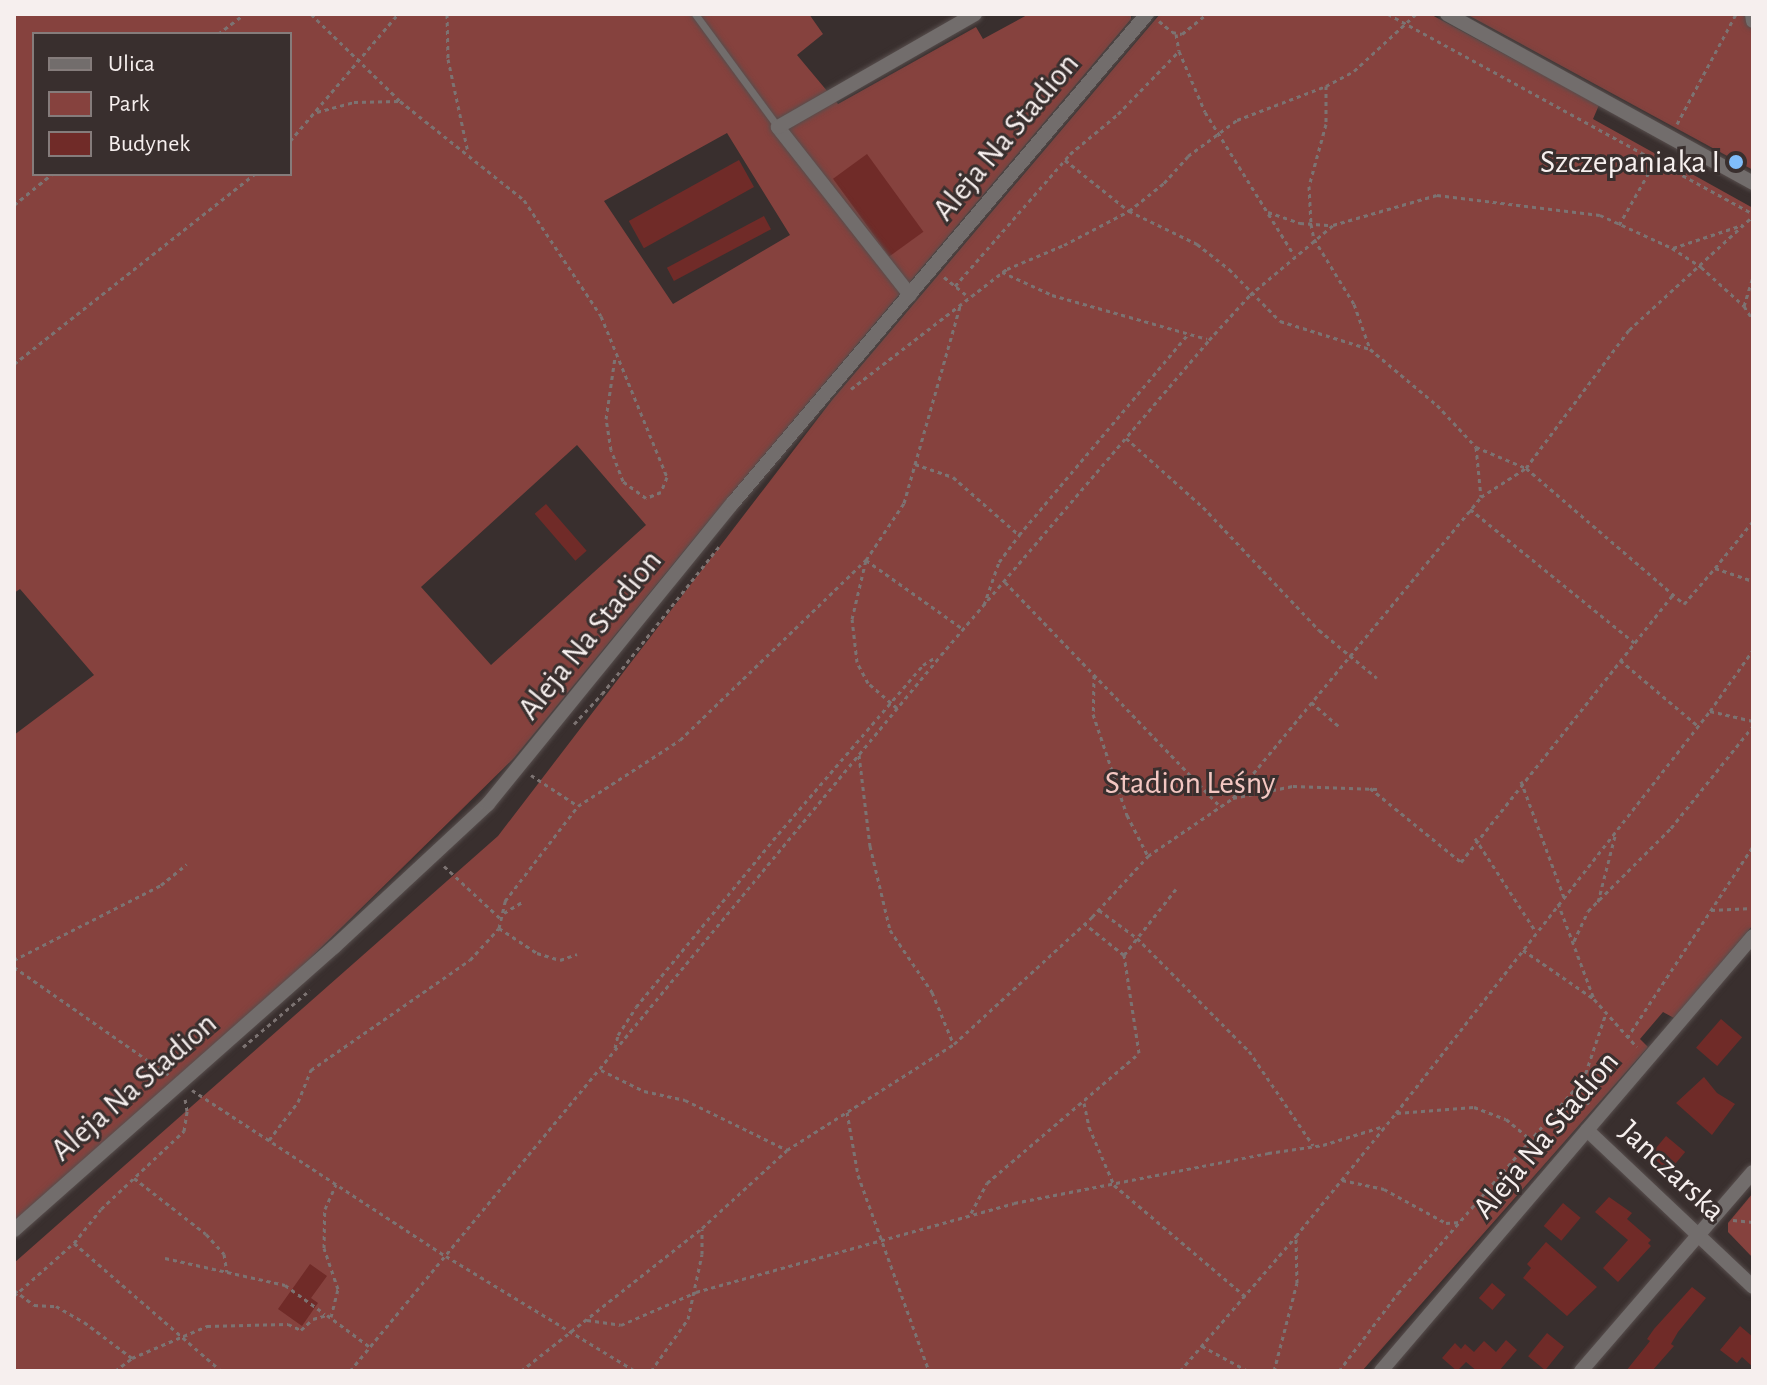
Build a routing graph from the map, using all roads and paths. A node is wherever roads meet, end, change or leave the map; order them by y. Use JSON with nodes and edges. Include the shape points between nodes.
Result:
{"nodes":[{"id":1,"x":245,"y":14,"type":"edge"},
{"id":2,"x":311,"y":14,"type":"edge"},
{"id":3,"x":398,"y":14,"type":"edge"},
{"id":4,"x":447,"y":14,"type":"edge"},
{"id":5,"x":695,"y":14,"type":"edge"},
{"id":6,"x":975,"y":14,"type":"edge"},
{"id":7,"x":1207,"y":14,"type":"edge"},
{"id":8,"x":1388,"y":14,"type":"edge"},
{"id":9,"x":1416,"y":14,"type":"edge"},
{"id":10,"x":1447,"y":14,"type":"edge"},
{"id":11,"x":1736,"y":14,"type":"edge"},
{"id":12,"x":1752,"y":14,"type":"edge"},
{"id":13,"x":1151,"y":15,"type":"edge"},
{"id":14,"x":1753,"y":21,"type":"edge"},
{"id":15,"x":1407,"y":24,"type":"junction"},
{"id":16,"x":221,"y":32,"type":"edge"},
{"id":17,"x":1176,"y":34,"type":"junction"},
{"id":18,"x":1179,"y":51,"type":"junction"},
{"id":19,"x":359,"y":61,"type":"junction"},
{"id":20,"x":1326,"y":86,"type":"junction"},
{"id":21,"x":400,"y":101,"type":"junction"},
{"id":22,"x":317,"y":112,"type":"junction"},
{"id":23,"x":778,"y":127,"type":"junction"},
{"id":24,"x":1216,"y":133,"type":"junction"},
{"id":25,"x":1670,"y":137,"type":"junction"},
{"id":26,"x":292,"y":139,"type":"edge"},
{"id":27,"x":468,"y":152,"type":"junction"},
{"id":28,"x":1065,"y":160,"type":"junction"},
{"id":29,"x":1655,"y":161,"type":"junction"},
{"id":30,"x":50,"y":176,"type":"edge"},
{"id":31,"x":252,"y":176,"type":"edge"},
{"id":32,"x":1753,"y":183,"type":"edge"},
{"id":33,"x":14,"y":205,"type":"edge"},
{"id":34,"x":1129,"y":211,"type":"junction"},
{"id":35,"x":1268,"y":212,"type":"junction"},
{"id":36,"x":1753,"y":215,"type":"edge"},
{"id":37,"x":1311,"y":224,"type":"junction"},
{"id":38,"x":1746,"y":224,"type":"junction"},
{"id":39,"x":1333,"y":225,"type":"junction"},
{"id":40,"x":1619,"y":225,"type":"junction"},
{"id":41,"x":1314,"y":239,"type":"junction"},
{"id":42,"x":1672,"y":248,"type":"junction"},
{"id":43,"x":1295,"y":255,"type":"junction"},
{"id":44,"x":933,"y":267,"type":"junction"},
{"id":45,"x":1701,"y":267,"type":"junction"},
{"id":46,"x":1002,"y":272,"type":"junction"},
{"id":47,"x":1753,"y":276,"type":"edge"},
{"id":48,"x":955,"y":286,"type":"junction"},
{"id":49,"x":910,"y":295,"type":"junction"},
{"id":50,"x":1250,"y":295,"type":"junction"},
{"id":51,"x":969,"y":297,"type":"junction"},
{"id":52,"x":961,"y":303,"type":"junction"},
{"id":53,"x":1744,"y":306,"type":"junction"},
{"id":54,"x":1753,"y":320,"type":"edge"},
{"id":55,"x":1189,"y":333,"type":"junction"},
{"id":56,"x":1209,"y":340,"type":"junction"},
{"id":57,"x":1370,"y":349,"type":"junction"},
{"id":58,"x":615,"y":357,"type":"junction"},
{"id":59,"x":14,"y":364,"type":"edge"},
{"id":60,"x":842,"y":397,"type":"dead end"},
{"id":61,"x":1126,"y":437,"type":"junction"},
{"id":62,"x":1476,"y":447,"type":"junction"},
{"id":63,"x":915,"y":464,"type":"junction"},
{"id":64,"x":1526,"y":468,"type":"junction"},
{"id":65,"x":1481,"y":497,"type":"junction"},
{"id":66,"x":1470,"y":509,"type":"junction"},
{"id":67,"x":1753,"y":521,"type":"edge"},
{"id":68,"x":1019,"y":535,"type":"junction"},
{"id":69,"x":725,"y":539,"type":"dead end"},
{"id":70,"x":866,"y":560,"type":"junction"},
{"id":71,"x":1715,"y":568,"type":"junction"},
{"id":72,"x":1753,"y":581,"type":"edge"},
{"id":73,"x":1005,"y":582,"type":"junction"},
{"id":74,"x":1673,"y":595,"type":"junction"},
{"id":75,"x":983,"y":609,"type":"junction"},
{"id":76,"x":963,"y":629,"type":"junction"},
{"id":77,"x":1635,"y":643,"type":"junction"},
{"id":78,"x":1753,"y":650,"type":"edge"},
{"id":79,"x":941,"y":655,"type":"junction"},
{"id":80,"x":1350,"y":655,"type":"junction"},
{"id":81,"x":1620,"y":660,"type":"junction"},
{"id":82,"x":1094,"y":674,"type":"junction"},
{"id":83,"x":1377,"y":678,"type":"dead end"},
{"id":84,"x":1311,"y":702,"type":"junction"},
{"id":85,"x":891,"y":703,"type":"junction"},
{"id":86,"x":898,"y":709,"type":"junction"},
{"id":87,"x":1710,"y":711,"type":"junction"},
{"id":88,"x":1753,"y":723,"type":"edge"},
{"id":89,"x":1339,"y":726,"type":"dead end"},
{"id":90,"x":1698,"y":726,"type":"junction"},
{"id":91,"x":567,"y":732,"type":"dead end"},
{"id":92,"x":859,"y":755,"type":"junction"},
{"id":93,"x":540,"y":764,"type":"dead end"},
{"id":94,"x":531,"y":775,"type":"junction"},
{"id":95,"x":1521,"y":783,"type":"junction"},
{"id":96,"x":523,"y":784,"type":"dead end"},
{"id":97,"x":1370,"y":788,"type":"junction"},
{"id":98,"x":1377,"y":789,"type":"dead end"},
{"id":99,"x":1233,"y":798,"type":"junction"},
{"id":100,"x":578,"y":806,"type":"junction"},
{"id":101,"x":1222,"y":808,"type":"junction"},
{"id":102,"x":1617,"y":829,"type":"junction"},
{"id":103,"x":1476,"y":839,"type":"junction"},
{"id":104,"x":1753,"y":846,"type":"edge"},
{"id":105,"x":1148,"y":856,"type":"junction"},
{"id":106,"x":187,"y":864,"type":"dead end"},
{"id":107,"x":444,"y":866,"type":"dead end"},
{"id":108,"x":1176,"y":889,"type":"dead end"},
{"id":109,"x":1564,"y":897,"type":"junction"},
{"id":110,"x":524,"y":901,"type":"dead end"},
{"id":111,"x":1598,"y":902,"type":"junction"},
{"id":112,"x":1558,"y":903,"type":"junction"},
{"id":113,"x":1753,"y":908,"type":"edge"},
{"id":114,"x":1099,"y":910,"type":"junction"},
{"id":115,"x":1711,"y":910,"type":"junction"},
{"id":116,"x":504,"y":913,"type":"junction"},
{"id":117,"x":501,"y":919,"type":"junction"},
{"id":118,"x":1085,"y":924,"type":"junction"},
{"id":119,"x":499,"y":928,"type":"junction"},
{"id":120,"x":1536,"y":932,"type":"junction"},
{"id":121,"x":1753,"y":936,"type":"edge"},
{"id":122,"x":1137,"y":938,"type":"junction"},
{"id":123,"x":1574,"y":941,"type":"junction"},
{"id":124,"x":1523,"y":950,"type":"junction"},
{"id":125,"x":577,"y":954,"type":"dead end"},
{"id":126,"x":1124,"y":955,"type":"junction"},
{"id":127,"x":14,"y":960,"type":"edge"},
{"id":128,"x":14,"y":967,"type":"edge"},
{"id":129,"x":318,"y":983,"type":"dead end"},
{"id":130,"x":1594,"y":999,"type":"junction"},
{"id":131,"x":1606,"y":1013,"type":"junction"},
{"id":132,"x":1627,"y":1038,"type":"junction"},
{"id":133,"x":954,"y":1044,"type":"junction"},
{"id":134,"x":615,"y":1051,"type":"junction"},
{"id":135,"x":212,"y":1055,"type":"junction"},
{"id":136,"x":1649,"y":1058,"type":"junction"},
{"id":137,"x":600,"y":1069,"type":"junction"},
{"id":138,"x":182,"y":1083,"type":"junction"},
{"id":139,"x":1575,"y":1089,"type":"junction"},
{"id":140,"x":1084,"y":1103,"type":"junction"},
{"id":141,"x":847,"y":1112,"type":"junction"},
{"id":142,"x":1396,"y":1113,"type":"junction"},
{"id":143,"x":1600,"y":1115,"type":"junction"},
{"id":144,"x":1384,"y":1126,"type":"junction"},
{"id":145,"x":1587,"y":1130,"type":"junction"},
{"id":146,"x":269,"y":1140,"type":"junction"},
{"id":147,"x":1532,"y":1140,"type":"junction"},
{"id":148,"x":1314,"y":1147,"type":"junction"},
{"id":149,"x":787,"y":1150,"type":"junction"},
{"id":150,"x":1559,"y":1163,"type":"junction"},
{"id":151,"x":1753,"y":1172,"type":"edge"},
{"id":152,"x":134,"y":1178,"type":"junction"},
{"id":153,"x":1342,"y":1180,"type":"junction"},
{"id":154,"x":336,"y":1184,"type":"junction"},
{"id":155,"x":1114,"y":1185,"type":"junction"},
{"id":156,"x":971,"y":1214,"type":"junction"},
{"id":157,"x":1725,"y":1219,"type":"dead end"},
{"id":158,"x":1460,"y":1222,"type":"junction"},
{"id":159,"x":1753,"y":1222,"type":"edge"},
{"id":160,"x":702,"y":1228,"type":"junction"},
{"id":161,"x":14,"y":1230,"type":"edge"},
{"id":162,"x":1700,"y":1234,"type":"junction"},
{"id":163,"x":1296,"y":1236,"type":"junction"},
{"id":164,"x":883,"y":1238,"type":"junction"},
{"id":165,"x":74,"y":1243,"type":"junction"},
{"id":166,"x":446,"y":1256,"type":"junction"},
{"id":167,"x":165,"y":1258,"type":"dead end"},
{"id":168,"x":227,"y":1273,"type":"junction"},
{"id":169,"x":1753,"y":1287,"type":"edge"},
{"id":170,"x":15,"y":1292,"type":"edge"},
{"id":171,"x":696,"y":1292,"type":"junction"},
{"id":172,"x":1245,"y":1296,"type":"junction"},
{"id":173,"x":329,"y":1316,"type":"junction"},
{"id":174,"x":587,"y":1320,"type":"junction"},
{"id":175,"x":570,"y":1334,"type":"junction"},
{"id":176,"x":185,"y":1336,"type":"junction"},
{"id":177,"x":1201,"y":1345,"type":"junction"},
{"id":178,"x":370,"y":1347,"type":"junction"},
{"id":179,"x":132,"y":1358,"type":"junction"},
{"id":180,"x":115,"y":1371,"type":"edge"},
{"id":181,"x":221,"y":1371,"type":"edge"},
{"id":182,"x":350,"y":1371,"type":"edge"},
{"id":183,"x":521,"y":1371,"type":"edge"},
{"id":184,"x":635,"y":1371,"type":"edge"},
{"id":185,"x":651,"y":1371,"type":"edge"},
{"id":186,"x":929,"y":1371,"type":"edge"},
{"id":187,"x":1180,"y":1371,"type":"edge"},
{"id":188,"x":1248,"y":1371,"type":"edge"},
{"id":189,"x":1274,"y":1371,"type":"edge"},
{"id":190,"x":1339,"y":1371,"type":"edge"},
{"id":191,"x":1381,"y":1371,"type":"edge"},
{"id":192,"x":1581,"y":1371,"type":"edge"}],
"edges":[{"from":1,"to":16,"type":"path"},
{"from":2,"to":19,"type":"path"},
{"from":3,"to":19,"type":"path"},
{"from":4,"to":27,"type":"path","via":[[448,59]]},
{"from":5,"to":23,"type":"lane"},
{"from":6,"to":23,"type":"street"},
{"from":7,"to":17,"type":"path","via":[[1190,31]]},
{"from":8,"to":15,"type":"path"},
{"from":9,"to":15,"type":"path"},
{"from":10,"to":25,"type":"street"},
{"from":11,"to":25,"type":"path"},
{"from":12,"to":14,"type":"street"},
{"from":13,"to":17,"type":"path"},
{"from":13,"to":44,"type":"street","name":"Aleja Na Stadion"},
{"from":15,"to":20,"type":"path","via":[[1354,71]]},
{"from":15,"to":29,"type":"path"},
{"from":17,"to":18,"type":"path"},
{"from":18,"to":24,"type":"path"},
{"from":18,"to":28,"type":"path"},
{"from":19,"to":21,"type":"path"},
{"from":19,"to":22,"type":"path"},
{"from":20,"to":24,"type":"path"},
{"from":20,"to":37,"type":"path","via":[[1326,124],[1309,186]]},
{"from":21,"to":22,"type":"path","via":[[354,102]]},
{"from":21,"to":27,"type":"path"},
{"from":22,"to":26,"type":"path"},
{"from":23,"to":49,"type":"street"},
{"from":24,"to":34,"type":"path"},
{"from":24,"to":35,"type":"path"},
{"from":25,"to":32,"type":"street"},
{"from":27,"to":58,"type":"path","via":[[524,200],[601,316]]},
{"from":28,"to":34,"type":"path"},
{"from":28,"to":48,"type":"path"},
{"from":29,"to":36,"type":"path"},
{"from":29,"to":40,"type":"path"},
{"from":30,"to":33,"type":"path"},
{"from":31,"to":59,"type":"path"},
{"from":34,"to":46,"type":"path"},
{"from":34,"to":50,"type":"path","via":[[1197,244],[1229,269]]},
{"from":35,"to":37,"type":"path"},
{"from":35,"to":43,"type":"path"},
{"from":36,"to":38,"type":"path"},
{"from":37,"to":39,"type":"path"},
{"from":37,"to":41,"type":"path"},
{"from":38,"to":42,"type":"path"},
{"from":38,"to":45,"type":"path"},
{"from":39,"to":40,"type":"path","via":[[1437,195],[1600,215]]},
{"from":39,"to":41,"type":"path"},
{"from":40,"to":42,"type":"path"},
{"from":41,"to":43,"type":"path"},
{"from":41,"to":57,"type":"path","via":[[1354,304]]},
{"from":42,"to":45,"type":"path"},
{"from":43,"to":50,"type":"path"},
{"from":44,"to":48,"type":"path"},
{"from":44,"to":49,"type":"street","name":"Aleja Na Stadion"},
{"from":45,"to":53,"type":"path"},
{"from":45,"to":64,"type":"path","via":[[1629,330]]},
{"from":46,"to":51,"type":"path"},
{"from":46,"to":55,"type":"path","via":[[1052,295]]},
{"from":47,"to":53,"type":"path"},
{"from":48,"to":51,"type":"path"},
{"from":49,"to":135,"type":"street","name":"Aleja Na Stadion","via":[[488,804]]},
{"from":50,"to":56,"type":"path"},
{"from":50,"to":57,"type":"path","via":[[1280,321]]},
{"from":51,"to":52,"type":"path"},
{"from":52,"to":60,"type":"path"},
{"from":52,"to":63,"type":"path"},
{"from":53,"to":54,"type":"path"},
{"from":55,"to":56,"type":"path"},
{"from":55,"to":68,"type":"path"},
{"from":56,"to":61,"type":"path"},
{"from":57,"to":62,"type":"path","via":[[1437,405]]},
{"from":58,"to":58,"type":"path","via":[[667,477],[661,492],[646,498],[623,481],[611,450],[606,419]]},
{"from":61,"to":73,"type":"path"},
{"from":61,"to":80,"type":"path"},
{"from":62,"to":64,"type":"path"},
{"from":62,"to":65,"type":"path"},
{"from":63,"to":68,"type":"path","via":[[953,477]]},
{"from":63,"to":70,"type":"path","via":[[904,503]]},
{"from":64,"to":65,"type":"path"},
{"from":64,"to":74,"type":"path"},
{"from":65,"to":66,"type":"path"},
{"from":66,"to":77,"type":"path"},
{"from":66,"to":80,"type":"path"},
{"from":67,"to":71,"type":"path"},
{"from":68,"to":75,"type":"path","via":[[999,562]]},
{"from":69,"to":91,"type":"path"},
{"from":70,"to":76,"type":"path"},
{"from":70,"to":85,"type":"path","via":[[852,619],[857,662],[868,683]]},
{"from":70,"to":100,"type":"path","via":[[680,740]]},
{"from":71,"to":72,"type":"path"},
{"from":71,"to":74,"type":"path","via":[[1684,604]]},
{"from":73,"to":75,"type":"path"},
{"from":73,"to":82,"type":"path"},
{"from":74,"to":77,"type":"path"},
{"from":75,"to":76,"type":"path"},
{"from":76,"to":79,"type":"path"},
{"from":77,"to":81,"type":"path"},
{"from":78,"to":87,"type":"path"},
{"from":79,"to":85,"type":"path","via":[[923,665]]},
{"from":79,"to":86,"type":"path"},
{"from":80,"to":83,"type":"path"},
{"from":80,"to":84,"type":"path"},
{"from":81,"to":90,"type":"path"},
{"from":81,"to":95,"type":"path"},
{"from":82,"to":101,"type":"path"},
{"from":82,"to":105,"type":"path","via":[[1093,714],[1127,815]]},
{"from":84,"to":89,"type":"path"},
{"from":84,"to":99,"type":"path"},
{"from":85,"to":86,"type":"path"},
{"from":85,"to":134,"type":"path","via":[[636,1007],[618,1035]]},
{"from":86,"to":92,"type":"path"},
{"from":87,"to":88,"type":"path"},
{"from":87,"to":90,"type":"path"},
{"from":88,"to":111,"type":"path","via":[[1671,828]]},
{"from":90,"to":102,"type":"path"},
{"from":92,"to":133,"type":"path","via":[[870,846],[890,930],[932,992]]},
{"from":92,"to":134,"type":"path"},
{"from":93,"to":94,"type":"path"},
{"from":94,"to":96,"type":"path"},
{"from":94,"to":100,"type":"path"},
{"from":95,"to":103,"type":"path"},
{"from":95,"to":109,"type":"path"},
{"from":97,"to":98,"type":"path"},
{"from":97,"to":99,"type":"path","via":[[1293,786]]},
{"from":97,"to":103,"type":"path","via":[[1461,862]]},
{"from":99,"to":101,"type":"path"},
{"from":100,"to":116,"type":"path","via":[[505,901]]},
{"from":101,"to":105,"type":"path"},
{"from":102,"to":109,"type":"path"},
{"from":102,"to":111,"type":"path"},
{"from":103,"to":120,"type":"path"},
{"from":104,"to":115,"type":"path"},
{"from":105,"to":114,"type":"path"},
{"from":106,"to":127,"type":"path","via":[[161,885]]},
{"from":107,"to":117,"type":"path"},
{"from":108,"to":122,"type":"path"},
{"from":109,"to":112,"type":"path"},
{"from":110,"to":116,"type":"path"},
{"from":111,"to":123,"type":"path"},
{"from":112,"to":120,"type":"path"},
{"from":112,"to":123,"type":"path"},
{"from":113,"to":115,"type":"path"},
{"from":114,"to":118,"type":"path"},
{"from":114,"to":122,"type":"path"},
{"from":115,"to":132,"type":"path"},
{"from":116,"to":117,"type":"path"},
{"from":117,"to":119,"type":"path"},
{"from":118,"to":126,"type":"path"},
{"from":118,"to":133,"type":"path"},
{"from":119,"to":125,"type":"path","via":[[537,953],[560,960]]},
{"from":119,"to":146,"type":"path","via":[[470,960],[311,1070],[298,1102]]},
{"from":120,"to":124,"type":"path"},
{"from":121,"to":136,"type":"street","name":"Aleja Na Stadion"},
{"from":122,"to":126,"type":"path"},
{"from":122,"to":148,"type":"path","via":[[1249,1051]]},
{"from":123,"to":130,"type":"path"},
{"from":124,"to":130,"type":"path"},
{"from":124,"to":142,"type":"path"},
{"from":126,"to":140,"type":"path","via":[[1139,1053]]},
{"from":128,"to":138,"type":"path"},
{"from":129,"to":135,"type":"path","via":[[247,1047]]},
{"from":130,"to":131,"type":"path"},
{"from":131,"to":132,"type":"path"},
{"from":131,"to":139,"type":"path","via":[[1583,1081]]},
{"from":132,"to":136,"type":"path"},
{"from":133,"to":141,"type":"path"},
{"from":134,"to":137,"type":"path"},
{"from":135,"to":138,"type":"street","name":"Aleja Na Stadion"},
{"from":136,"to":143,"type":"street","name":"Aleja Na Stadion"},
{"from":137,"to":149,"type":"path","via":[[644,1091],[685,1100]]},
{"from":137,"to":166,"type":"path"},
{"from":138,"to":146,"type":"path"},
{"from":138,"to":152,"type":"path","via":[[184,1131]]},
{"from":138,"to":161,"type":"street","name":"Aleja Na Stadion"},
{"from":139,"to":143,"type":"path"},
{"from":139,"to":147,"type":"path"},
{"from":140,"to":155,"type":"path"},
{"from":140,"to":156,"type":"path","via":[[987,1183]]},
{"from":141,"to":149,"type":"path"},
{"from":141,"to":164,"type":"path","via":[[858,1175]]},
{"from":142,"to":144,"type":"path"},
{"from":142,"to":147,"type":"path","via":[[1474,1107],[1506,1119]]},
{"from":143,"to":145,"type":"street","name":"Aleja Na Stadion"},
{"from":144,"to":148,"type":"path"},
{"from":144,"to":153,"type":"path"},
{"from":145,"to":150,"type":"street","name":"Aleja Na Stadion"},
{"from":145,"to":162,"type":"street","name":"Janczarska"},
{"from":146,"to":154,"type":"path"},
{"from":147,"to":150,"type":"path"},
{"from":147,"to":158,"type":"path"},
{"from":148,"to":155,"type":"path"},
{"from":149,"to":160,"type":"path"},
{"from":150,"to":191,"type":"street","name":"Aleja Na Stadion"},
{"from":151,"to":162,"type":"street"},
{"from":152,"to":165,"type":"path"},
{"from":152,"to":168,"type":"path","via":[[206,1234],[224,1254]]},
{"from":153,"to":158,"type":"path","via":[[1384,1189],[1446,1223]]},
{"from":153,"to":163,"type":"path"},
{"from":154,"to":166,"type":"path"},
{"from":154,"to":173,"type":"path","via":[[325,1209],[324,1248],[338,1289]]},
{"from":155,"to":156,"type":"path"},
{"from":155,"to":172,"type":"path"},
{"from":156,"to":164,"type":"path"},
{"from":157,"to":159,"type":"path"},
{"from":158,"to":190,"type":"path"},
{"from":160,"to":171,"type":"path"},
{"from":160,"to":174,"type":"path"},
{"from":162,"to":169,"type":"street","name":"Janczarska"},
{"from":162,"to":192,"type":"street"},
{"from":163,"to":172,"type":"path"},
{"from":163,"to":189,"type":"path","via":[[1297,1283]]},
{"from":164,"to":171,"type":"path"},
{"from":164,"to":186,"type":"path"},
{"from":165,"to":170,"type":"path"},
{"from":165,"to":176,"type":"path"},
{"from":166,"to":175,"type":"path"},
{"from":166,"to":178,"type":"path"},
{"from":167,"to":168,"type":"path"},
{"from":168,"to":173,"type":"path","via":[[285,1285]]},
{"from":170,"to":179,"type":"path","via":[[34,1305],[56,1306]]},
{"from":171,"to":174,"type":"path","via":[[621,1325]]},
{"from":171,"to":185,"type":"path","via":[[688,1319]]},
{"from":172,"to":177,"type":"path"},
{"from":173,"to":176,"type":"path","via":[[313,1319],[301,1330],[288,1324],[245,1323],[207,1326]]},
{"from":173,"to":178,"type":"path"},
{"from":174,"to":175,"type":"path"},
{"from":175,"to":183,"type":"path"},
{"from":175,"to":184,"type":"path"},
{"from":176,"to":179,"type":"path"},
{"from":176,"to":181,"type":"path"},
{"from":177,"to":187,"type":"path"},
{"from":177,"to":188,"type":"path"},
{"from":178,"to":182,"type":"path"},
{"from":179,"to":180,"type":"path"}]}
